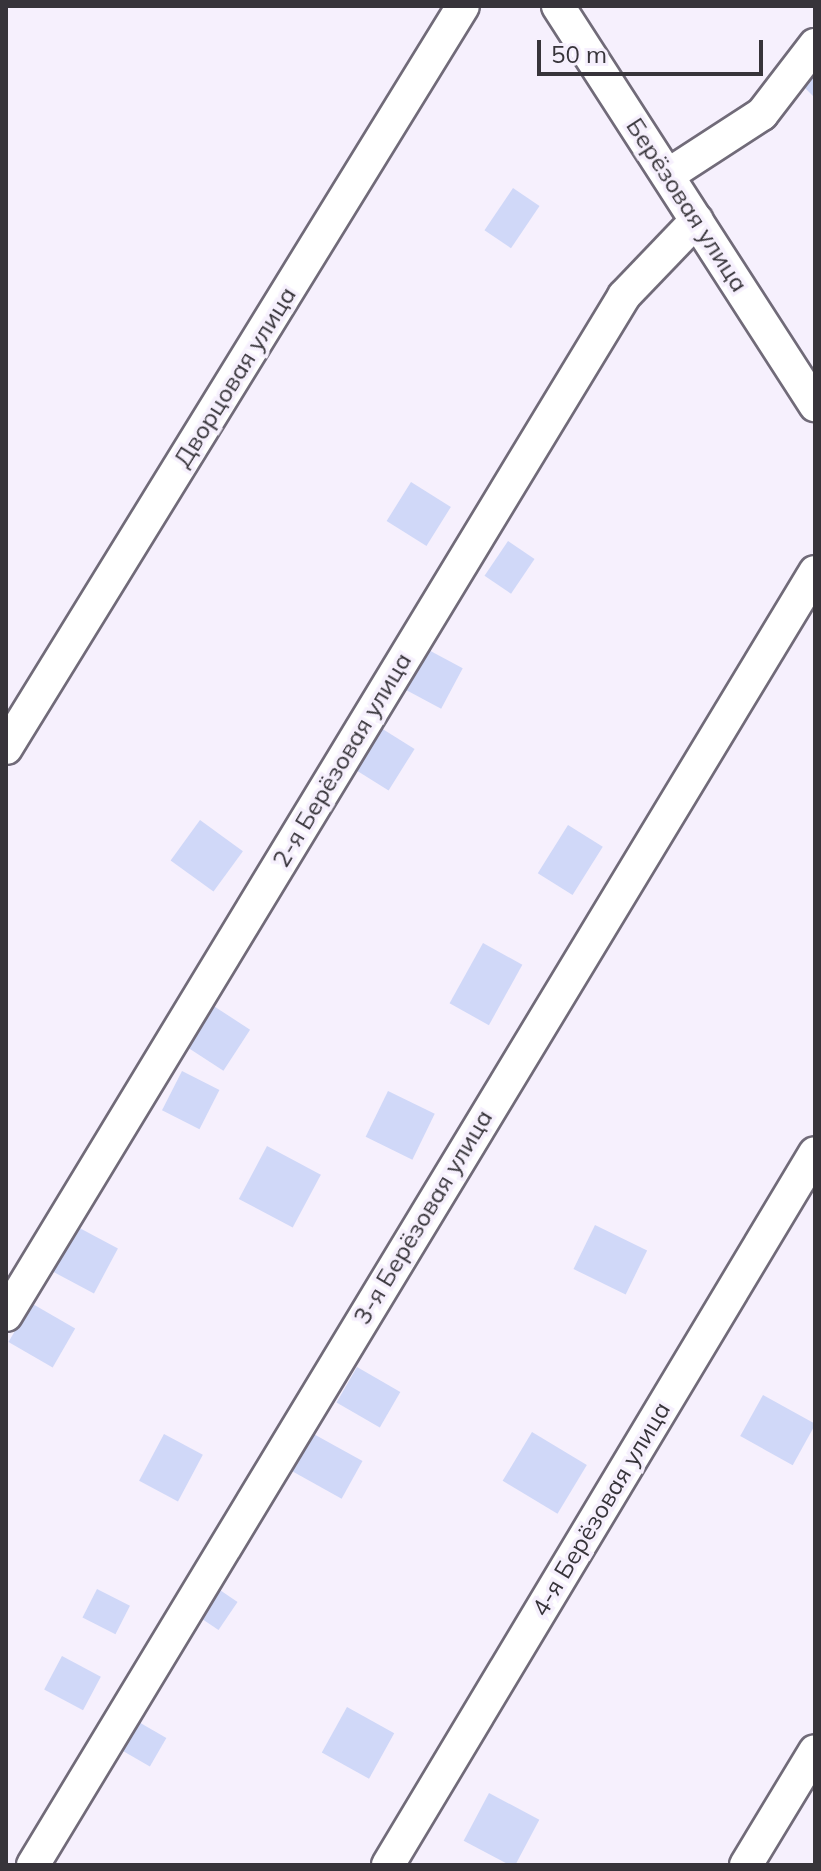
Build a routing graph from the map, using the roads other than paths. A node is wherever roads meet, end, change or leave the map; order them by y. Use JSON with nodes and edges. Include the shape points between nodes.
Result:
{"nodes":[{"id":1,"x":463,"y":6,"type":"edge"},
{"id":2,"x":558,"y":6,"type":"edge"},
{"id":3,"x":815,"y":45,"type":"edge"},
{"id":4,"x":668,"y":175,"type":"junction"},
{"id":5,"x":697,"y":220,"type":"junction"},
{"id":6,"x":815,"y":405,"type":"edge"},
{"id":7,"x":815,"y":572,"type":"edge"},
{"id":8,"x":6,"y":748,"type":"edge"},
{"id":9,"x":815,"y":1153,"type":"edge"},
{"id":10,"x":6,"y":1315,"type":"edge"},
{"id":11,"x":815,"y":1751,"type":"edge"},
{"id":12,"x":33,"y":1865,"type":"edge"},
{"id":13,"x":388,"y":1865,"type":"edge"},
{"id":14,"x":746,"y":1865,"type":"edge"}],
"edges":[{"from":1,"to":8,"type":"street","name":"Дворцовая улица"},
{"from":2,"to":4,"type":"street","name":"Берёзовая улица"},
{"from":3,"to":4,"type":"street","via":[[762,114]]},
{"from":4,"to":5,"type":"street","name":"Берёзовая улица"},
{"from":5,"to":6,"type":"street","name":"Берёзовая улица"},
{"from":5,"to":10,"type":"street","name":"2-я Берёзовая улица","via":[[624,296]]},
{"from":7,"to":12,"type":"street","name":"3-я Берёзовая улица"},
{"from":9,"to":13,"type":"street","name":"4-я Берёзовая улица"},
{"from":11,"to":14,"type":"street"}]}
